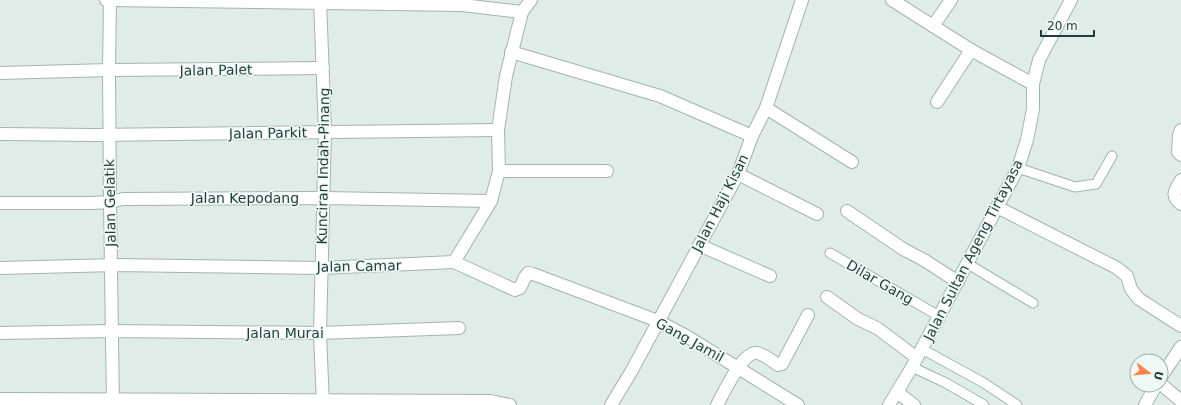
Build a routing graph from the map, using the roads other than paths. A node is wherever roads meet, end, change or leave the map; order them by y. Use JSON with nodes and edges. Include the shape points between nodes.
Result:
{"nodes":[{"id":1,"x":106,"y":0,"type":"edge"},
{"id":2,"x":110,"y":0,"type":"edge"},
{"id":3,"x":530,"y":0,"type":"edge"},
{"id":4,"x":802,"y":0,"type":"edge"},
{"id":5,"x":892,"y":0,"type":"edge"},
{"id":6,"x":951,"y":0,"type":"edge"},
{"id":7,"x":1071,"y":0,"type":"edge"},
{"id":8,"x":320,"y":2,"type":"edge"},
{"id":9,"x":522,"y":12,"type":"junction"},
{"id":10,"x":933,"y":26,"type":"junction"},
{"id":11,"x":971,"y":50,"type":"junction"},
{"id":12,"x":511,"y":52,"type":"junction"},
{"id":13,"x":323,"y":68,"type":"junction"},
{"id":14,"x":109,"y":70,"type":"junction"},
{"id":15,"x":0,"y":74,"type":"edge"},
{"id":16,"x":1033,"y":84,"type":"junction"},
{"id":17,"x":937,"y":102,"type":"dead end"},
{"id":18,"x":766,"y":108,"type":"junction"},
{"id":19,"x":498,"y":130,"type":"junction"},
{"id":20,"x":1181,"y":130,"type":"edge"},
{"id":21,"x":325,"y":132,"type":"junction"},
{"id":22,"x":0,"y":134,"type":"edge"},
{"id":23,"x":110,"y":134,"type":"junction"},
{"id":24,"x":752,"y":136,"type":"junction"},
{"id":25,"x":1181,"y":155,"type":"edge"},
{"id":26,"x":1112,"y":156,"type":"dead end"},
{"id":27,"x":852,"y":162,"type":"dead end"},
{"id":28,"x":1018,"y":168,"type":"junction"},
{"id":29,"x":499,"y":171,"type":"junction"},
{"id":30,"x":607,"y":171,"type":"dead end"},
{"id":31,"x":738,"y":174,"type":"junction"},
{"id":32,"x":1181,"y":180,"type":"edge"},
{"id":33,"x":324,"y":198,"type":"junction"},
{"id":34,"x":491,"y":200,"type":"junction"},
{"id":35,"x":110,"y":202,"type":"junction"},
{"id":36,"x":0,"y":203,"type":"edge"},
{"id":37,"x":1181,"y":204,"type":"edge"},
{"id":38,"x":997,"y":207,"type":"junction"},
{"id":39,"x":847,"y":211,"type":"dead end"},
{"id":40,"x":817,"y":214,"type":"dead end"},
{"id":41,"x":699,"y":245,"type":"junction"},
{"id":42,"x":830,"y":253,"type":"dead end"},
{"id":43,"x":454,"y":262,"type":"junction"},
{"id":44,"x":968,"y":264,"type":"junction"},
{"id":45,"x":112,"y":265,"type":"junction"},
{"id":46,"x":0,"y":268,"type":"edge"},
{"id":47,"x":321,"y":268,"type":"junction"},
{"id":48,"x":770,"y":276,"type":"dead end"},
{"id":49,"x":958,"y":282,"type":"junction"},
{"id":50,"x":827,"y":297,"type":"dead end"},
{"id":51,"x":1033,"y":303,"type":"dead end"},
{"id":52,"x":934,"y":313,"type":"junction"},
{"id":53,"x":808,"y":315,"type":"dead end"},
{"id":54,"x":658,"y":321,"type":"junction"},
{"id":55,"x":1181,"y":326,"type":"edge"},
{"id":56,"x":459,"y":328,"type":"dead end"},
{"id":57,"x":111,"y":331,"type":"junction"},
{"id":58,"x":0,"y":333,"type":"edge"},
{"id":59,"x":320,"y":333,"type":"junction"},
{"id":60,"x":1181,"y":347,"type":"edge"},
{"id":61,"x":917,"y":358,"type":"junction"},
{"id":62,"x":1169,"y":365,"type":"edge"},
{"id":63,"x":738,"y":367,"type":"junction"},
{"id":64,"x":1169,"y":391,"type":"edge"},
{"id":65,"x":897,"y":392,"type":"junction"},
{"id":66,"x":1152,"y":393,"type":"edge"},
{"id":67,"x":0,"y":399,"type":"edge"},
{"id":68,"x":614,"y":400,"type":"edge"},
{"id":69,"x":1181,"y":401,"type":"edge"},
{"id":70,"x":113,"y":402,"type":"edge"},
{"id":71,"x":323,"y":402,"type":"edge"},
{"id":72,"x":510,"y":405,"type":"edge"},
{"id":73,"x":717,"y":405,"type":"edge"},
{"id":74,"x":798,"y":405,"type":"edge"},
{"id":75,"x":889,"y":405,"type":"edge"},
{"id":76,"x":914,"y":405,"type":"edge"},
{"id":77,"x":984,"y":405,"type":"edge"},
{"id":78,"x":1017,"y":405,"type":"edge"},
{"id":79,"x":1145,"y":405,"type":"edge"}],
"edges":[{"from":1,"to":2,"type":"street"},
{"from":2,"to":8,"type":"street"},
{"from":2,"to":14,"type":"street","name":"Jalan Gelatik"},
{"from":3,"to":9,"type":"street"},
{"from":4,"to":18,"type":"street","name":"Jalan Haji Kisan"},
{"from":5,"to":10,"type":"street"},
{"from":6,"to":10,"type":"street"},
{"from":7,"to":16,"type":"street","name":"Jalan Sultan Ageng Tirtayasa","via":[[1039,60]]},
{"from":8,"to":9,"type":"street","via":[[462,5]]},
{"from":8,"to":13,"type":"street","name":"Kunciran Indah-Pinang"},
{"from":9,"to":12,"type":"street"},
{"from":10,"to":11,"type":"street"},
{"from":11,"to":16,"type":"street"},
{"from":11,"to":17,"type":"street"},
{"from":12,"to":19,"type":"street"},
{"from":12,"to":24,"type":"street","via":[[660,96]]},
{"from":13,"to":14,"type":"street","name":"Jalan Palet"},
{"from":13,"to":21,"type":"street","name":"Kunciran Indah-Pinang"},
{"from":14,"to":15,"type":"street","name":"Jalan Palet"},
{"from":14,"to":23,"type":"street","name":"Jalan Gelatik"},
{"from":16,"to":28,"type":"street","name":"Jalan Sultan Ageng Tirtayasa","via":[[1033,109]]},
{"from":18,"to":24,"type":"street","name":"Jalan Haji Kisan"},
{"from":18,"to":27,"type":"street"},
{"from":19,"to":21,"type":"street","name":"Jalan Parkit"},
{"from":19,"to":29,"type":"street"},
{"from":20,"to":25,"type":"street","via":[[1178,152]]},
{"from":21,"to":23,"type":"street","name":"Jalan Parkit"},
{"from":21,"to":33,"type":"street","name":"Kunciran Indah-Pinang"},
{"from":22,"to":23,"type":"street","name":"Jalan Parkit"},
{"from":23,"to":35,"type":"street","name":"Jalan Gelatik"},
{"from":24,"to":31,"type":"street","name":"Jalan Haji Kisan"},
{"from":26,"to":28,"type":"lane","via":[[1096,184],[1075,187]]},
{"from":28,"to":38,"type":"street","name":"Jalan Sultan Ageng Tirtayasa"},
{"from":29,"to":30,"type":"street"},
{"from":29,"to":34,"type":"street"},
{"from":31,"to":40,"type":"street"},
{"from":31,"to":41,"type":"street","name":"Jalan Haji Kisan"},
{"from":32,"to":37,"type":"street","via":[[1174,196]]},
{"from":33,"to":34,"type":"street","name":"Jalan Kepodang"},
{"from":33,"to":35,"type":"street","name":"Jalan Kepodang","via":[[123,198]]},
{"from":33,"to":47,"type":"street","name":"Kunciran Indah-Pinang"},
{"from":34,"to":43,"type":"street"},
{"from":35,"to":36,"type":"street","name":"Jalan Kepodang"},
{"from":35,"to":45,"type":"street","name":"Jalan Gelatik"},
{"from":38,"to":44,"type":"street","name":"Jalan Sultan Ageng Tirtayasa"},
{"from":38,"to":55,"type":"street","via":[[1118,268],[1127,276],[1131,289],[1139,299]]},
{"from":39,"to":49,"type":"street"},
{"from":41,"to":48,"type":"street"},
{"from":41,"to":54,"type":"street","name":"Jalan Haji Kisan"},
{"from":42,"to":52,"type":"lane","name":"Dilar Gang"},
{"from":43,"to":47,"type":"street","name":"Jalan Camar"},
{"from":43,"to":54,"type":"street","name":"Gang Jamil","via":[[515,290],[520,288],[528,274],[533,274]]},
{"from":44,"to":49,"type":"street","name":"Jalan Sultan Ageng Tirtayasa"},
{"from":44,"to":51,"type":"lane"},
{"from":45,"to":46,"type":"street","name":"Jalan Camar"},
{"from":45,"to":47,"type":"street","name":"Jalan Camar"},
{"from":45,"to":57,"type":"street","name":"Jalan Gelatik"},
{"from":47,"to":59,"type":"street","name":"Kunciran Indah-Pinang"},
{"from":49,"to":52,"type":"street","name":"Jalan Sultan Ageng Tirtayasa"},
{"from":50,"to":61,"type":"street","via":[[858,319],[877,328]]},
{"from":52,"to":61,"type":"street","name":"Jalan Sultan Ageng Tirtayasa"},
{"from":53,"to":63,"type":"street","via":[[782,364],[778,365],[756,353],[748,355]]},
{"from":54,"to":63,"type":"street","name":"Gang Jamil"},
{"from":54,"to":68,"type":"street","name":"Jalan Haji Kisan"},
{"from":56,"to":59,"type":"street","name":"Jalan Murai"},
{"from":57,"to":58,"type":"street","name":"Jalan Murai"},
{"from":57,"to":59,"type":"street","name":"Jalan Murai"},
{"from":57,"to":70,"type":"street","name":"Jalan Gelatik"},
{"from":59,"to":71,"type":"street","name":"Kunciran Indah-Pinang"},
{"from":60,"to":62,"type":"street"},
{"from":61,"to":65,"type":"street","name":"Jalan Sultan Ageng Tirtayasa"},
{"from":61,"to":77,"type":"lane","via":[[946,383]]},
{"from":61,"to":78,"type":"lane","via":[[984,383]]},
{"from":63,"to":73,"type":"street"},
{"from":63,"to":74,"type":"street","name":"Gang Jamil"},
{"from":64,"to":69,"type":"street"},
{"from":65,"to":75,"type":"street","name":"Jalan Sultan Ageng Tirtayasa"},
{"from":65,"to":76,"type":"street"},
{"from":66,"to":79,"type":"street"},
{"from":67,"to":70,"type":"street"},
{"from":70,"to":71,"type":"street"},
{"from":71,"to":72,"type":"street","via":[[490,401]]}]}
